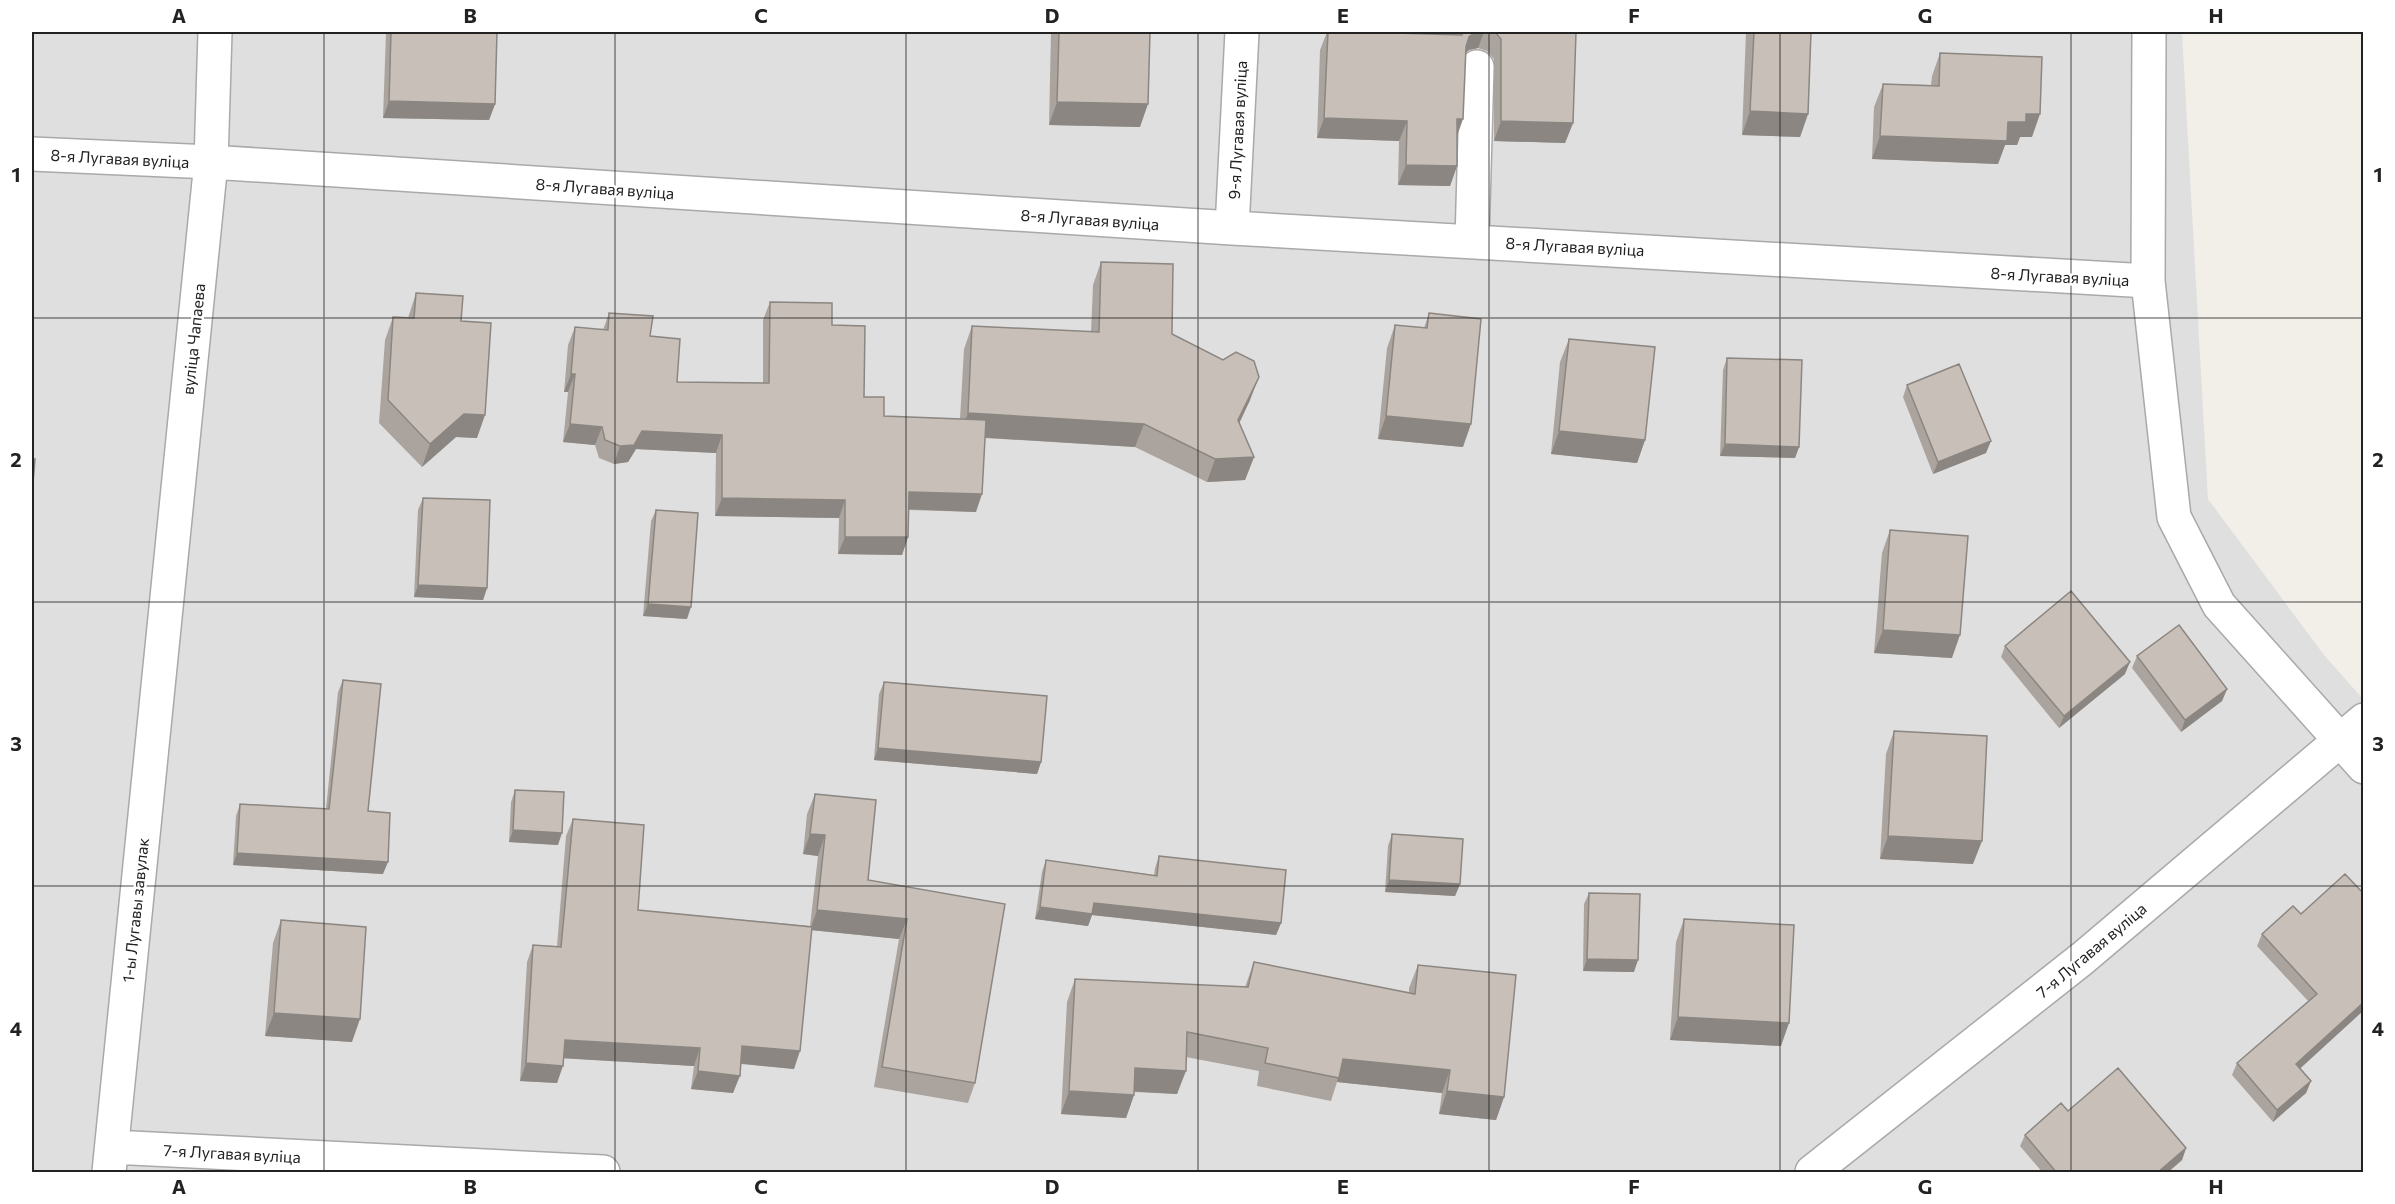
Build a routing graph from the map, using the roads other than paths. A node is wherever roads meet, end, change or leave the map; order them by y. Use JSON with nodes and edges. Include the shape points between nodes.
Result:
{"nodes":[{"id":1,"x":215,"y":32,"type":"edge"},
{"id":2,"x":1242,"y":32,"type":"edge"},
{"id":3,"x":2149,"y":32,"type":"edge"},
{"id":4,"x":1477,"y":66,"type":"dead end"},
{"id":5,"x":32,"y":154,"type":"edge"},
{"id":6,"x":211,"y":162,"type":"junction"},
{"id":7,"x":1232,"y":228,"type":"junction"},
{"id":8,"x":1472,"y":240,"type":"junction"},
{"id":9,"x":2148,"y":281,"type":"junction"},
{"id":10,"x":161,"y":647,"type":"joint"},
{"id":11,"x":2351,"y":730,"type":"edge"},
{"id":12,"x":2364,"y":767,"type":"edge"},
{"id":13,"x":111,"y":1160,"type":"edge"},
{"id":14,"x":603,"y":1173,"type":"edge"},
{"id":15,"x":1812,"y":1173,"type":"edge"}],
"edges":[{"from":1,"to":6,"type":"street","name":"вуліца Чапаева"},
{"from":2,"to":7,"type":"street","name":"9-я Лугавая вуліца"},
{"from":3,"to":9,"type":"street"},
{"from":4,"to":8,"type":"street"},
{"from":5,"to":6,"type":"street","name":"8-я Лугавая вуліца"},
{"from":6,"to":7,"type":"street","name":"8-я Лугавая вуліца"},
{"from":6,"to":10,"type":"street","name":"вуліца Чапаева"},
{"from":7,"to":8,"type":"street","name":"8-я Лугавая вуліца"},
{"from":8,"to":9,"type":"street","name":"8-я Лугавая вуліца"},
{"from":9,"to":11,"type":"street","via":[[2174,517],[2219,605]]},
{"from":10,"to":13,"type":"street","name":"1-ы Лугавы завулак"},
{"from":11,"to":12,"type":"street"},
{"from":11,"to":15,"type":"street","name":"7-я Лугавая вуліца","via":[[2083,958]]},
{"from":13,"to":14,"type":"street","name":"7-я Лугавая вуліца"}]}
